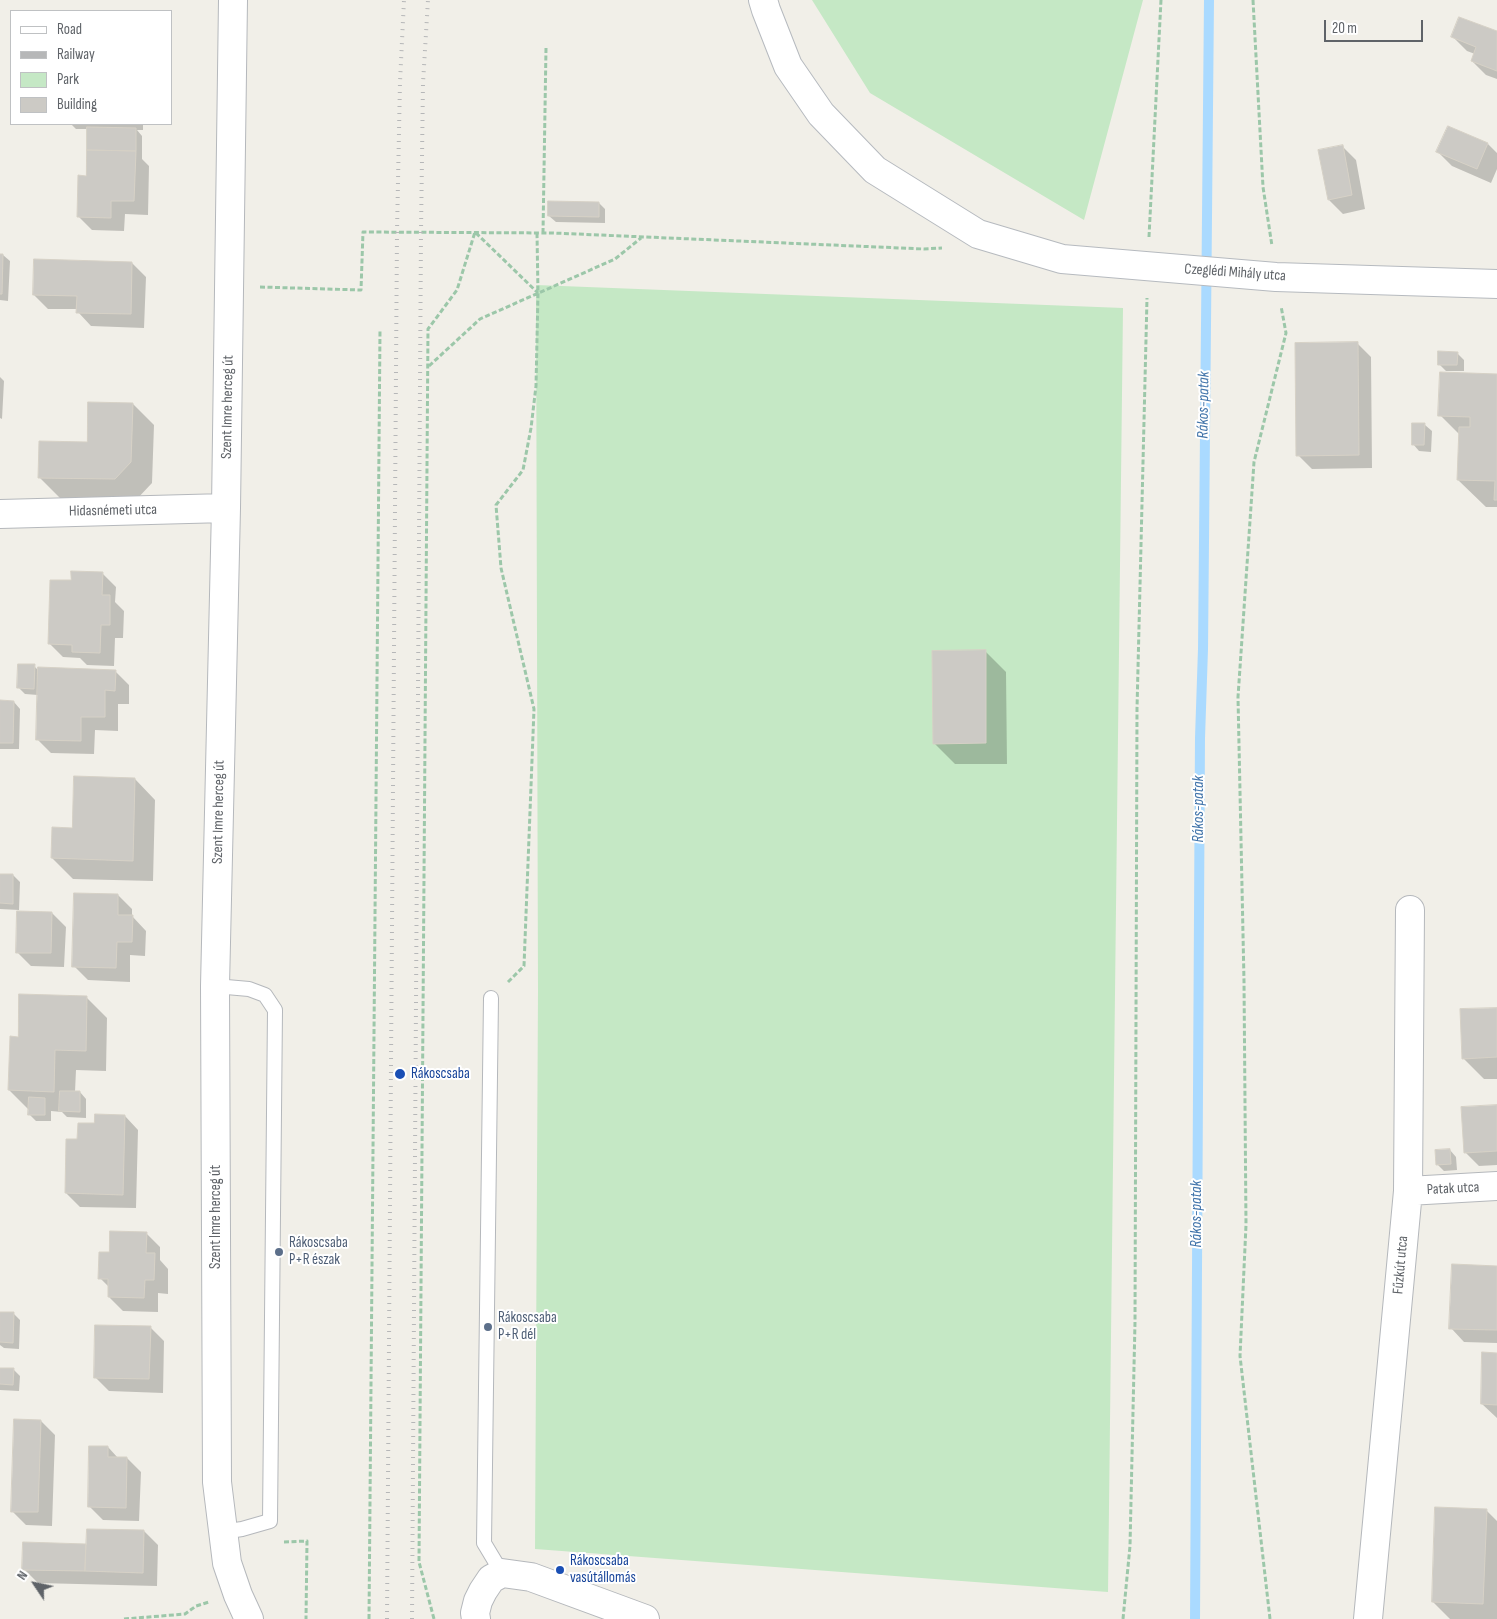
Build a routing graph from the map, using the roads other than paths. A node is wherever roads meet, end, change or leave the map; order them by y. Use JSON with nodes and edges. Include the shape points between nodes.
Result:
{"nodes":[{"id":1,"x":233,"y":0,"type":"edge"},
{"id":2,"x":763,"y":0,"type":"edge"},
{"id":3,"x":1497,"y":284,"type":"edge"},
{"id":4,"x":226,"y":508,"type":"junction"},
{"id":5,"x":0,"y":514,"type":"edge"},
{"id":6,"x":1410,"y":910,"type":"dead end"},
{"id":7,"x":215,"y":986,"type":"junction"},
{"id":8,"x":491,"y":998,"type":"road end"},
{"id":9,"x":1497,"y":1186,"type":"edge"},
{"id":10,"x":1408,"y":1191,"type":"junction"},
{"id":11,"x":222,"y":1532,"type":"junction"},
{"id":12,"x":502,"y":1573,"type":"junction"},
{"id":13,"x":249,"y":1619,"type":"edge"},
{"id":14,"x":476,"y":1619,"type":"edge"},
{"id":15,"x":644,"y":1619,"type":"edge"},
{"id":16,"x":1368,"y":1619,"type":"edge"}],
"edges":[{"from":1,"to":4,"type":"street","name":"Szent Imre herceg út"},
{"from":2,"to":3,"type":"street","name":"Czeglédi Mihály utca","via":[[788,66],[821,114],[875,170],[978,234],[1062,259],[1267,276]]},
{"from":4,"to":5,"type":"street","name":"Hidasnémeti utca"},
{"from":4,"to":7,"type":"street","name":"Szent Imre herceg út"},
{"from":6,"to":10,"type":"street","name":"Fűzkút utca"},
{"from":7,"to":11,"type":"street","name":"Szent Imre herceg út","via":[[218,1482]]},
{"from":7,"to":11,"type":"lane","via":[[249,989],[265,995],[275,1010],[270,1521]]},
{"from":8,"to":12,"type":"lane","via":[[484,1543]]},
{"from":9,"to":10,"type":"street","name":"Patak utca"},
{"from":10,"to":16,"type":"street","name":"Fűzkút utca"},
{"from":11,"to":13,"type":"street","name":"Szent Imre herceg út","via":[[227,1563]]},
{"from":12,"to":14,"type":"street","via":[[491,1579],[483,1591]]},
{"from":12,"to":15,"type":"street","via":[[530,1577]]}]}
